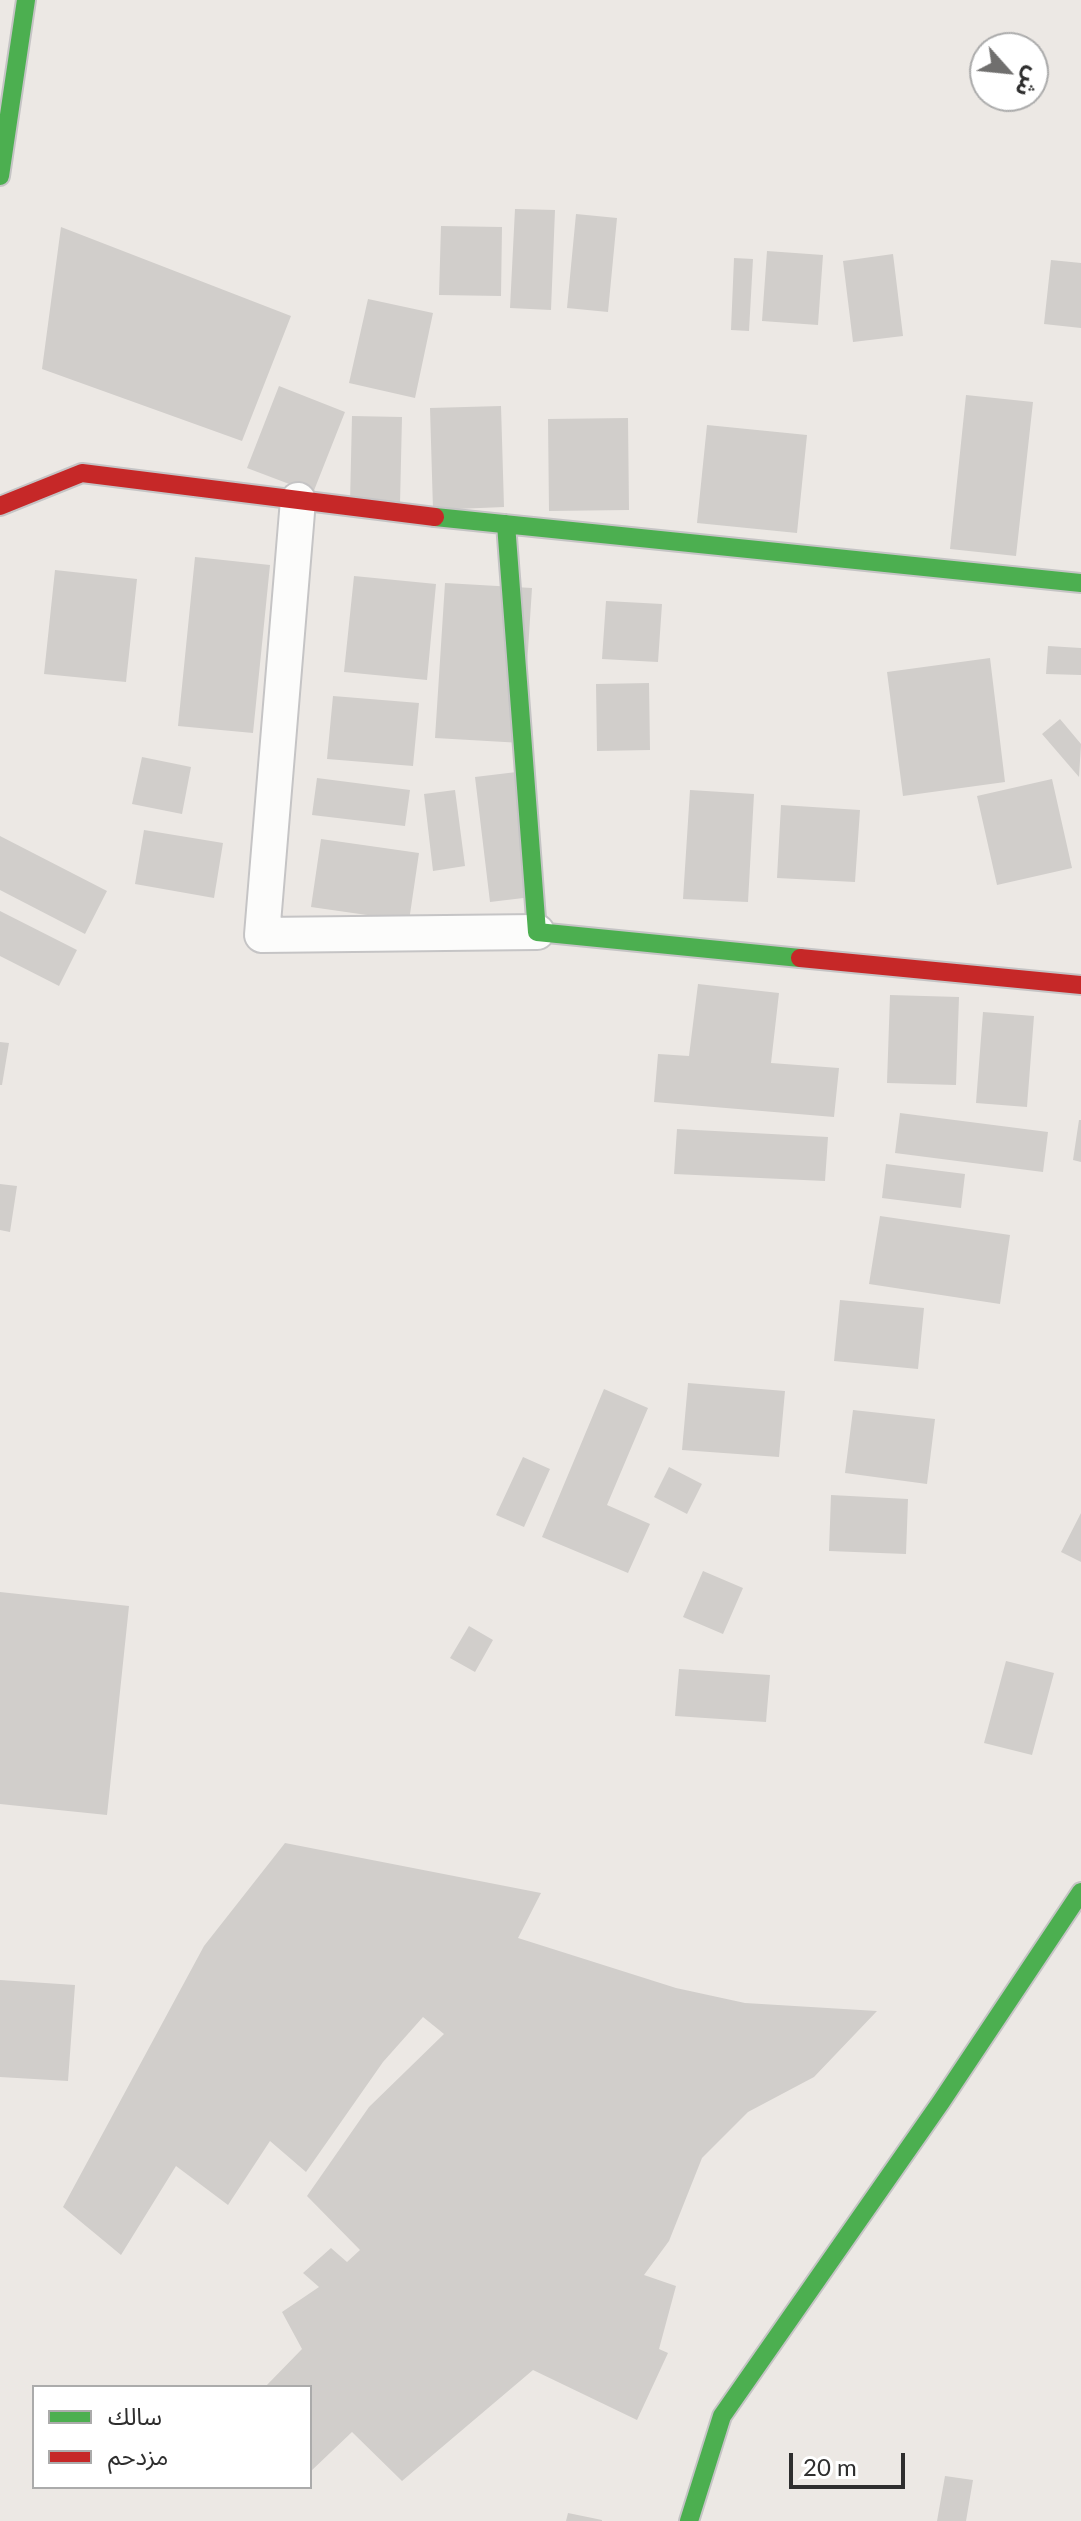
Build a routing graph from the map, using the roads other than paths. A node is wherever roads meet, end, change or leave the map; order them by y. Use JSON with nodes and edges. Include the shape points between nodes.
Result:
{"nodes":[{"id":1,"x":26,"y":0,"type":"edge"},
{"id":2,"x":0,"y":176,"type":"edge"},
{"id":3,"x":2,"y":494,"type":"edge"},
{"id":4,"x":298,"y":500,"type":"junction"},
{"id":5,"x":506,"y":524,"type":"junction"},
{"id":6,"x":1081,"y":583,"type":"edge"},
{"id":7,"x":537,"y":932,"type":"junction"},
{"id":8,"x":1081,"y":985,"type":"edge"},
{"id":9,"x":1081,"y":1892,"type":"edge"},
{"id":10,"x":689,"y":2521,"type":"edge"}],
"edges":[{"from":1,"to":2,"type":"street"},
{"from":3,"to":4,"type":"street","via":[[82,473]]},
{"from":4,"to":5,"type":"street"},
{"from":4,"to":7,"type":"street","via":[[262,935]]},
{"from":5,"to":6,"type":"street"},
{"from":5,"to":7,"type":"street"},
{"from":7,"to":8,"type":"street"},
{"from":9,"to":10,"type":"street","via":[[722,2416]]}]}
